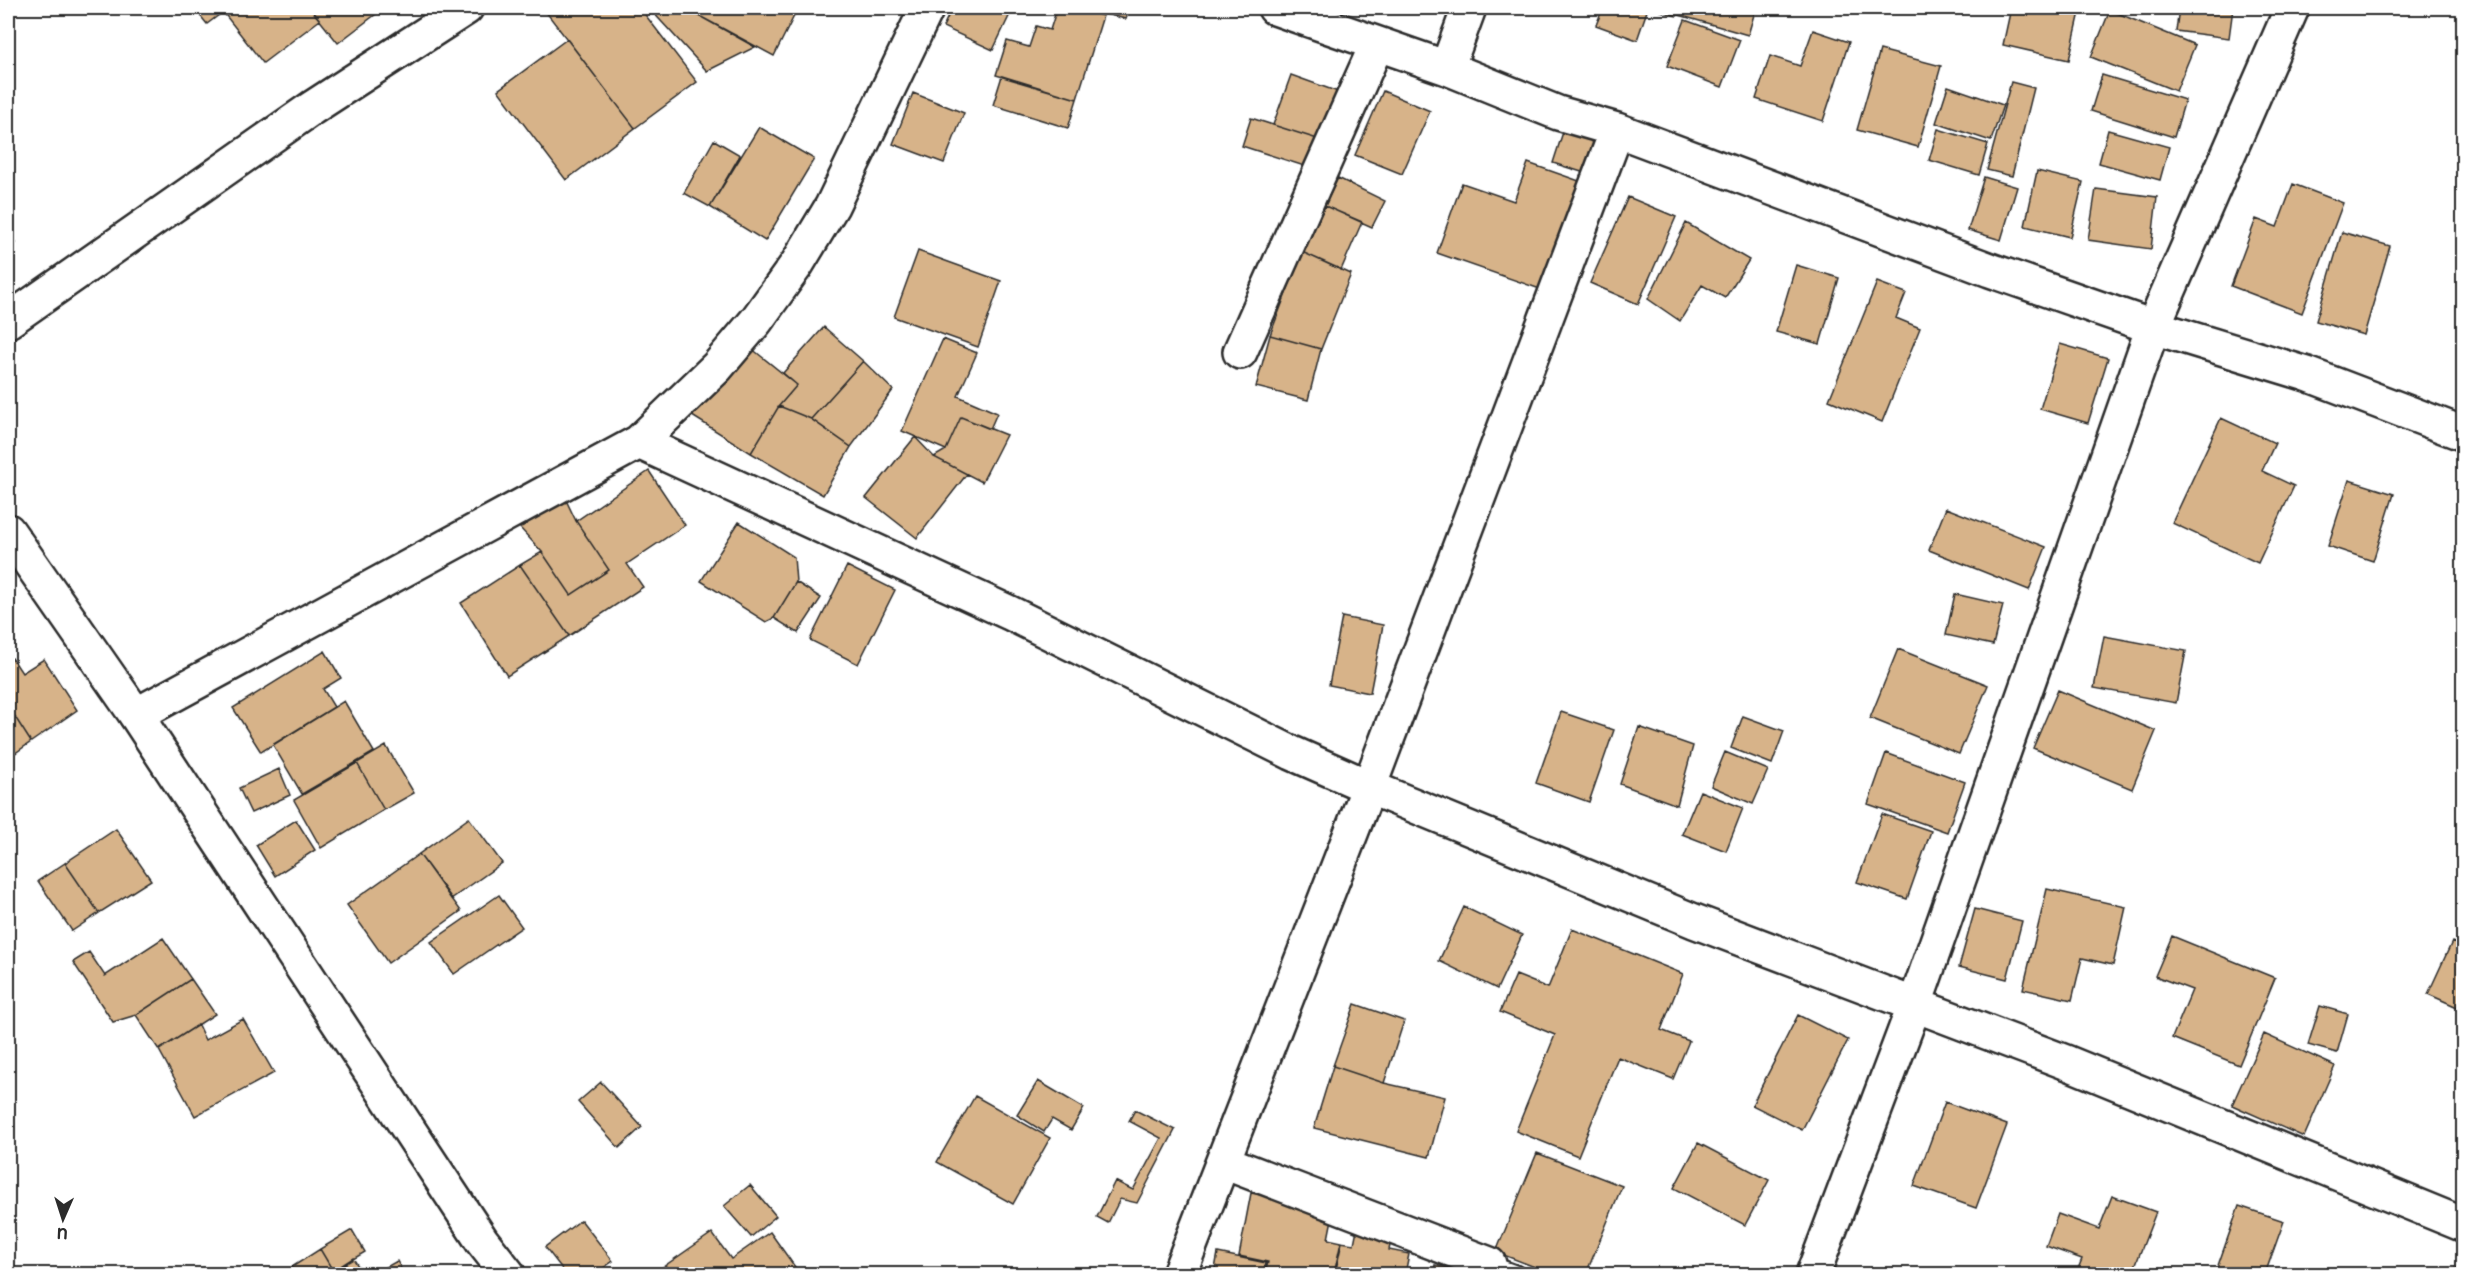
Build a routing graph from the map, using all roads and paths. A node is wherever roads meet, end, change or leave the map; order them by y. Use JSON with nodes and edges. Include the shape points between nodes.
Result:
{"nodes":[{"id":1,"x":466,"y":8,"type":"edge"},
{"id":2,"x":927,"y":8,"type":"edge"},
{"id":3,"x":1275,"y":8,"type":"edge"},
{"id":4,"x":1469,"y":8,"type":"edge"},
{"id":5,"x":2292,"y":8,"type":"edge"},
{"id":6,"x":1377,"y":44,"type":"junction"},
{"id":7,"x":1447,"y":68,"type":"junction"},
{"id":8,"x":1617,"y":130,"type":"junction"},
{"id":9,"x":8,"y":321,"type":"edge"},
{"id":10,"x":2153,"y":327,"type":"junction"},
{"id":11,"x":1240,"y":352,"type":"dead end"},
{"id":12,"x":2463,"y":434,"type":"edge"},
{"id":13,"x":639,"y":442,"type":"junction"},
{"id":14,"x":8,"y":531,"type":"edge"},
{"id":15,"x":136,"y":715,"type":"junction"},
{"id":16,"x":1369,"y":787,"type":"junction"},
{"id":17,"x":1915,"y":1004,"type":"junction"},
{"id":18,"x":1224,"y":1162,"type":"junction"},
{"id":19,"x":2463,"y":1225,"type":"edge"},
{"id":20,"x":1497,"y":1271,"type":"edge"},
{"id":21,"x":508,"y":1275,"type":"edge"},
{"id":22,"x":1179,"y":1275,"type":"edge"},
{"id":23,"x":1813,"y":1275,"type":"edge"}],
"edges":[{"from":1,"to":9,"type":"street","via":[[312,108]]},
{"from":2,"to":13,"type":"street","via":[[832,206],[797,264],[717,367]]},
{"from":3,"to":6,"type":"street"},
{"from":4,"to":7,"type":"street"},
{"from":5,"to":10,"type":"street"},
{"from":6,"to":7,"type":"street"},
{"from":6,"to":11,"type":"street"},
{"from":7,"to":8,"type":"street","via":[[1558,113]]},
{"from":8,"to":10,"type":"street"},
{"from":8,"to":16,"type":"street"},
{"from":10,"to":12,"type":"street","via":[[2307,374]]},
{"from":10,"to":17,"type":"street"},
{"from":13,"to":15,"type":"street"},
{"from":13,"to":16,"type":"street","via":[[1010,614]]},
{"from":14,"to":15,"type":"street"},
{"from":15,"to":21,"type":"street"},
{"from":16,"to":17,"type":"street","via":[[1694,921]]},
{"from":16,"to":18,"type":"street"},
{"from":17,"to":19,"type":"street"},
{"from":17,"to":23,"type":"street"},
{"from":18,"to":20,"type":"street"},
{"from":18,"to":22,"type":"street"}]}
